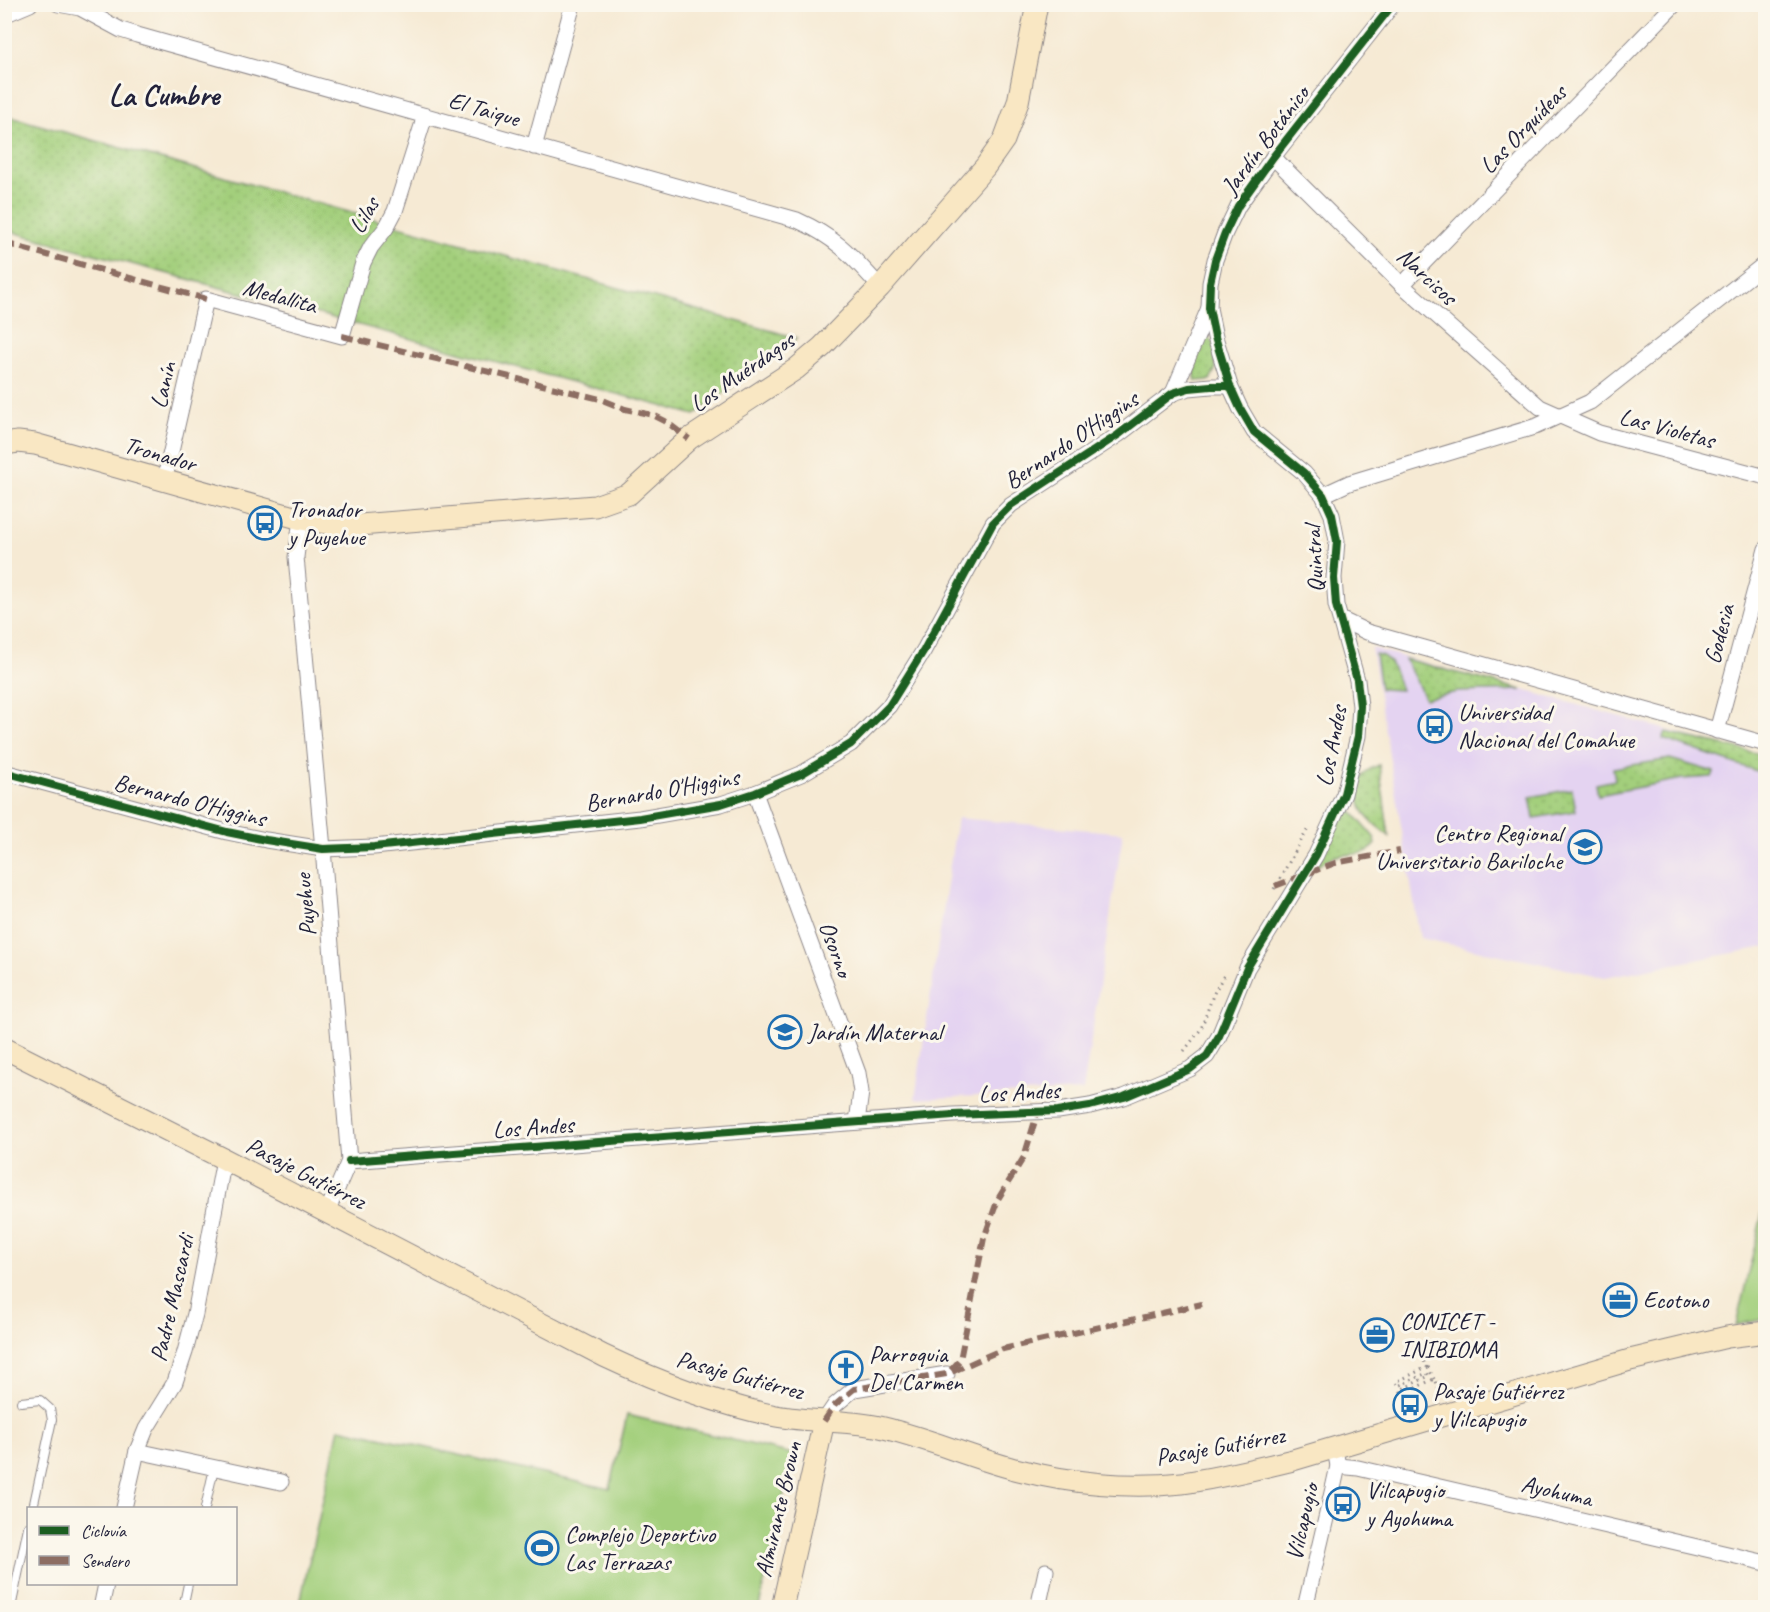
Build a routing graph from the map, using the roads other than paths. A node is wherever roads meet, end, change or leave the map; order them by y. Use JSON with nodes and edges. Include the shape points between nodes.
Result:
{"nodes":[{"id":1,"x":30,"y":4,"type":"edge"},
{"id":2,"x":58,"y":4,"type":"edge"},
{"id":3,"x":573,"y":4,"type":"edge"},
{"id":4,"x":1037,"y":4,"type":"edge"},
{"id":5,"x":1394,"y":4,"type":"edge"},
{"id":6,"x":1675,"y":4,"type":"edge"},
{"id":7,"x":81,"y":7,"type":"edge"},
{"id":8,"x":4,"y":15,"type":"edge"},
{"id":9,"x":425,"y":116,"type":"junction"},
{"id":10,"x":534,"y":147,"type":"junction"},
{"id":11,"x":1273,"y":157,"type":"junction"},
{"id":12,"x":1766,"y":263,"type":"edge"},
{"id":13,"x":1402,"y":285,"type":"junction"},
{"id":14,"x":880,"y":287,"type":"junction"},
{"id":15,"x":206,"y":299,"type":"joint"},
{"id":16,"x":1209,"y":308,"type":"junction"},
{"id":17,"x":342,"y":336,"type":"joint"},
{"id":18,"x":1230,"y":386,"type":"junction"},
{"id":19,"x":1173,"y":393,"type":"junction"},
{"id":20,"x":1559,"y":417,"type":"junction"},
{"id":21,"x":4,"y":444,"type":"edge"},
{"id":22,"x":1766,"y":477,"type":"edge"},
{"id":23,"x":164,"y":482,"type":"junction"},
{"id":24,"x":1323,"y":495,"type":"junction"},
{"id":25,"x":301,"y":519,"type":"junction"},
{"id":26,"x":1766,"y":549,"type":"edge"},
{"id":27,"x":1342,"y":620,"type":"junction"},
{"id":28,"x":1717,"y":731,"type":"junction"},
{"id":29,"x":1766,"y":744,"type":"edge"},
{"id":30,"x":4,"y":772,"type":"edge"},
{"id":31,"x":755,"y":793,"type":"junction"},
{"id":32,"x":323,"y":849,"type":"junction"},
{"id":33,"x":4,"y":1048,"type":"edge"},
{"id":34,"x":856,"y":1122,"type":"junction"},
{"id":35,"x":224,"y":1159,"type":"junction"},
{"id":36,"x":349,"y":1161,"type":"junction"},
{"id":37,"x":327,"y":1212,"type":"junction"},
{"id":38,"x":1766,"y":1332,"type":"edge"},
{"id":39,"x":947,"y":1374,"type":"dead end"},
{"id":40,"x":21,"y":1402,"type":"dead end"},
{"id":41,"x":824,"y":1421,"type":"junction"},
{"id":42,"x":137,"y":1451,"type":"junction"},
{"id":43,"x":1336,"y":1457,"type":"junction"},
{"id":44,"x":214,"y":1468,"type":"junction"},
{"id":45,"x":281,"y":1482,"type":"dead end"},
{"id":46,"x":33,"y":1507,"type":"edge"},
{"id":47,"x":124,"y":1507,"type":"edge"},
{"id":48,"x":205,"y":1507,"type":"edge"},
{"id":49,"x":27,"y":1532,"type":"edge"},
{"id":50,"x":1766,"y":1563,"type":"edge"},
{"id":51,"x":1046,"y":1570,"type":"dead end"},
{"id":52,"x":106,"y":1585,"type":"edge"},
{"id":53,"x":188,"y":1585,"type":"edge"},
{"id":54,"x":11,"y":1608,"type":"edge"},
{"id":55,"x":101,"y":1608,"type":"edge"},
{"id":56,"x":183,"y":1608,"type":"edge"},
{"id":57,"x":782,"y":1608,"type":"edge"},
{"id":58,"x":1038,"y":1608,"type":"edge"},
{"id":59,"x":1305,"y":1608,"type":"edge"}],
"edges":[{"from":1,"to":8,"type":"street"},
{"from":2,"to":7,"type":"street","name":"El Taique"},
{"from":3,"to":10,"type":"street"},
{"from":4,"to":14,"type":"main road","name":"Los Muérdagos","via":[[1018,102],[1004,140]]},
{"from":5,"to":11,"type":"street","name":"Jardín Botánico"},
{"from":6,"to":13,"type":"street","name":"Las Orquídeas"},
{"from":7,"to":9,"type":"street","name":"El Taique","via":[[122,30]]},
{"from":9,"to":10,"type":"street","name":"El Taique"},
{"from":9,"to":17,"type":"street","name":"Lilas","via":[[395,211],[363,263]]},
{"from":10,"to":14,"type":"street","name":"El Taique","via":[[797,220],[838,243]]},
{"from":11,"to":13,"type":"street","name":"Narcisos"},
{"from":11,"to":16,"type":"street","name":"Jardín Botánico","via":[[1238,206],[1225,233],[1210,283]]},
{"from":12,"to":20,"type":"street","via":[[1590,402]]},
{"from":13,"to":20,"type":"street","name":"Narcisos","via":[[1525,395]]},
{"from":14,"to":25,"type":"main road","name":"Los Muérdagos","via":[[796,369],[689,439],[629,494],[612,501],[595,506],[360,525]]},
{"from":15,"to":17,"type":"street","name":"Medallita"},
{"from":15,"to":23,"type":"street","name":"Lanín"},
{"from":16,"to":18,"type":"street","name":"Jardín Botánico"},
{"from":16,"to":19,"type":"street","name":"Bernardo O'Higgins"},
{"from":18,"to":19,"type":"street","name":"Bernardo O'Higgins"},
{"from":18,"to":24,"type":"street","name":"Jardín Botánico","via":[[1254,432],[1304,473]]},
{"from":19,"to":31,"type":"street","name":"Bernardo O'Higgins","via":[[1118,435],[1011,505],[993,523],[889,706],[851,744],[801,774]]},
{"from":20,"to":22,"type":"street","name":"Las Violetas","via":[[1599,433]]},
{"from":20,"to":24,"type":"street","via":[[1349,483]]},
{"from":21,"to":23,"type":"main road","name":"Tronador","via":[[36,444]]},
{"from":23,"to":25,"type":"main road","name":"Tronador"},
{"from":24,"to":27,"type":"street","name":"Quintral","via":[[1337,540],[1334,578],[1336,605]]},
{"from":25,"to":32,"type":"street","name":"Puyehue","via":[[296,557]]},
{"from":26,"to":28,"type":"street","name":"Godesia"},
{"from":27,"to":28,"type":"street","name":"Quintral","via":[[1367,632]]},
{"from":27,"to":34,"type":"street","name":"Los Andes","via":[[1360,706],[1358,736],[1344,794],[1316,855],[1247,968],[1207,1056],[1165,1081],[1090,1106]]},
{"from":28,"to":29,"type":"street","name":"Quintral"},
{"from":30,"to":32,"type":"street","name":"Bernardo O'Higgins","via":[[227,832]]},
{"from":31,"to":32,"type":"street","name":"Bernardo O'Higgins","via":[[721,804],[640,818]]},
{"from":31,"to":34,"type":"street","name":"Osorno","via":[[858,1073],[861,1092]]},
{"from":32,"to":36,"type":"street","name":"Puyehue"},
{"from":33,"to":35,"type":"main road","name":"Pasaje Gutiérrez"},
{"from":34,"to":36,"type":"street","name":"Los Andes"},
{"from":35,"to":37,"type":"main road","name":"Pasaje Gutiérrez"},
{"from":35,"to":42,"type":"street","name":"Padre Mascardi","via":[[185,1352],[175,1382]]},
{"from":36,"to":37,"type":"street","name":"Puyehue"},
{"from":37,"to":41,"type":"main road","name":"Pasaje Gutiérrez","via":[[647,1376],[776,1416]]},
{"from":38,"to":43,"type":"main road","name":"Pasaje Gutiérrez","via":[[1630,1360],[1449,1413]]},
{"from":39,"to":41,"type":"street","via":[[854,1389]]},
{"from":40,"to":46,"type":"lane","via":[[40,1400],[50,1409],[52,1420]]},
{"from":41,"to":43,"type":"main road","name":"Pasaje Gutiérrez","via":[[895,1431],[969,1456],[1074,1481],[1180,1483],[1293,1460]]},
{"from":41,"to":57,"type":"main road","name":"Almirante Brown"},
{"from":42,"to":44,"type":"street"},
{"from":42,"to":47,"type":"street","name":"Padre Mascardi"},
{"from":43,"to":50,"type":"street","name":"Ayohuma","via":[[1358,1468]]},
{"from":43,"to":59,"type":"street","name":"Vilcapugio"},
{"from":44,"to":45,"type":"street"},
{"from":44,"to":48,"type":"lane"},
{"from":49,"to":54,"type":"lane"},
{"from":51,"to":58,"type":"street"},
{"from":52,"to":55,"type":"street"},
{"from":53,"to":56,"type":"lane"}]}
